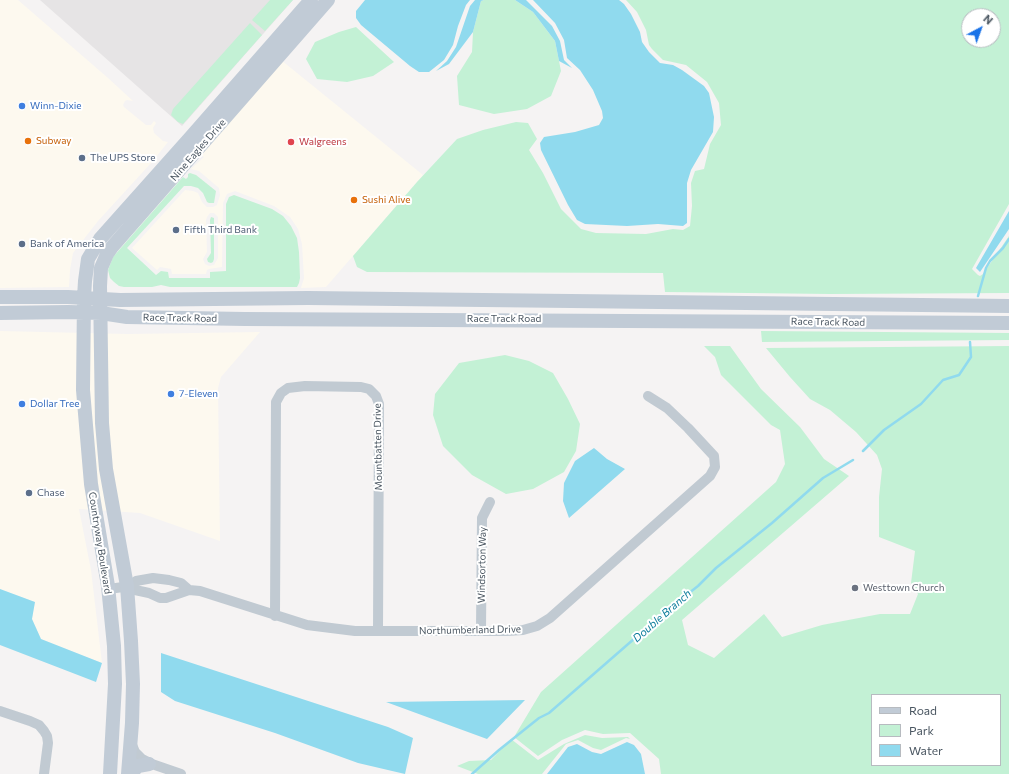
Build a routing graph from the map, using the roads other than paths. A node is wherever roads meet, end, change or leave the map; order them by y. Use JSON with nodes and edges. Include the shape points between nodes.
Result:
{"nodes":[{"id":1,"x":311,"y":0,"type":"edge"},
{"id":2,"x":325,"y":1,"type":"edge"},
{"id":3,"x":0,"y":297,"type":"edge"},
{"id":4,"x":84,"y":298,"type":"junction"},
{"id":5,"x":308,"y":298,"type":"junction"},
{"id":6,"x":745,"y":303,"type":"junction"},
{"id":7,"x":100,"y":306,"type":"junction"},
{"id":8,"x":1009,"y":306,"type":"edge"},
{"id":9,"x":84,"y":312,"type":"junction"},
{"id":10,"x":0,"y":313,"type":"edge"},
{"id":11,"x":245,"y":318,"type":"junction"},
{"id":12,"x":331,"y":318,"type":"junction"},
{"id":13,"x":746,"y":321,"type":"junction"},
{"id":14,"x":1009,"y":323,"type":"edge"},
{"id":15,"x":648,"y":396,"type":"dead end"},
{"id":16,"x":90,"y":479,"type":"junction"},
{"id":17,"x":490,"y":502,"type":"dead end"},
{"id":18,"x":128,"y":586,"type":"junction"},
{"id":19,"x":109,"y":589,"type":"junction"},
{"id":20,"x":189,"y":590,"type":"junction"},
{"id":21,"x":275,"y":616,"type":"junction"},
{"id":22,"x":378,"y":630,"type":"junction"},
{"id":23,"x":481,"y":630,"type":"junction"},
{"id":24,"x":115,"y":673,"type":"junction"},
{"id":25,"x":132,"y":703,"type":"junction"},
{"id":26,"x":0,"y":711,"type":"edge"},
{"id":27,"x":131,"y":741,"type":"junction"},
{"id":28,"x":150,"y":764,"type":"junction"},
{"id":29,"x":129,"y":770,"type":"edge"},
{"id":30,"x":110,"y":773,"type":"edge"},
{"id":31,"x":44,"y":774,"type":"edge"},
{"id":32,"x":181,"y":774,"type":"edge"}],
"edges":[{"from":1,"to":4,"type":"main road","name":"Nine Eagles Drive","via":[[93,248],[88,259]]},
{"from":2,"to":7,"type":"main road","name":"Nine Eagles Drive","via":[[112,247],[101,268]]},
{"from":3,"to":4,"type":"main road","name":"Race Track Road"},
{"from":4,"to":7,"type":"main road","name":"Race Track Road"},
{"from":4,"to":9,"type":"main road","name":"Nine Eagles Drive"},
{"from":5,"to":6,"type":"main road","name":"Race Track Road"},
{"from":5,"to":7,"type":"main road","name":"Race Track Road"},
{"from":5,"to":11,"type":"main road","via":[[290,306],[254,308]]},
{"from":5,"to":12,"type":"main road","via":[[314,306]]},
{"from":6,"to":8,"type":"main road","name":"Race Track Road"},
{"from":6,"to":13,"type":"main road"},
{"from":7,"to":9,"type":"main road","name":"Race Track Road"},
{"from":7,"to":11,"type":"main road","name":"Race Track Road","via":[[127,317]]},
{"from":7,"to":18,"type":"main road","name":"Countryway Boulevard","via":[[102,423],[108,484]]},
{"from":9,"to":10,"type":"main road","name":"Race Track Road"},
{"from":9,"to":16,"type":"main road","name":"Countryway Boulevard","via":[[83,390]]},
{"from":11,"to":12,"type":"main road","name":"Race Track Road"},
{"from":12,"to":13,"type":"main road","name":"Race Track Road"},
{"from":13,"to":14,"type":"main road","name":"Race Track Road"},
{"from":15,"to":23,"type":"street","name":"Northumberland Drive","via":[[667,408],[714,456],[715,468],[710,476],[550,618],[537,626],[523,630]]},
{"from":16,"to":18,"type":"main road","via":[[101,507],[114,575]]},
{"from":16,"to":19,"type":"main road","name":"Countryway Boulevard"},
{"from":17,"to":23,"type":"street","name":"Windsorton Way","via":[[482,518]]},
{"from":18,"to":19,"type":"street","name":"Northumberland Drive"},
{"from":18,"to":20,"type":"street","via":[[160,598]]},
{"from":18,"to":20,"type":"street","name":"Northumberland Drive","via":[[136,581],[153,578],[181,584]]},
{"from":18,"to":25,"type":"main road","name":"Countryway Boulevard"},
{"from":19,"to":24,"type":"main road","name":"Countryway Boulevard"},
{"from":19,"to":25,"type":"main road","via":[[122,611],[126,669]]},
{"from":20,"to":21,"type":"street","name":"Northumberland Drive","via":[[200,591]]},
{"from":21,"to":22,"type":"street","name":"Northumberland Drive","via":[[307,625],[355,631]]},
{"from":21,"to":22,"type":"street","name":"Mountbatten Drive","via":[[276,402],[281,393],[288,388],[361,387],[372,392],[379,404]]},
{"from":22,"to":23,"type":"street","name":"Northumberland Drive"},
{"from":24,"to":29,"type":"main road","via":[[121,694],[121,742]]},
{"from":24,"to":30,"type":"main road","name":"Countryway Boulevard"},
{"from":25,"to":27,"type":"main road","name":"Countryway Boulevard"},
{"from":26,"to":31,"type":"street","via":[[39,725],[44,731],[48,743]]},
{"from":27,"to":28,"type":"street","via":[[138,756]]},
{"from":27,"to":29,"type":"main road","name":"Countryway Boulevard"},
{"from":28,"to":29,"type":"main road"},
{"from":28,"to":32,"type":"street"},
{"from":29,"to":30,"type":"street","via":[[117,764]]}]}
